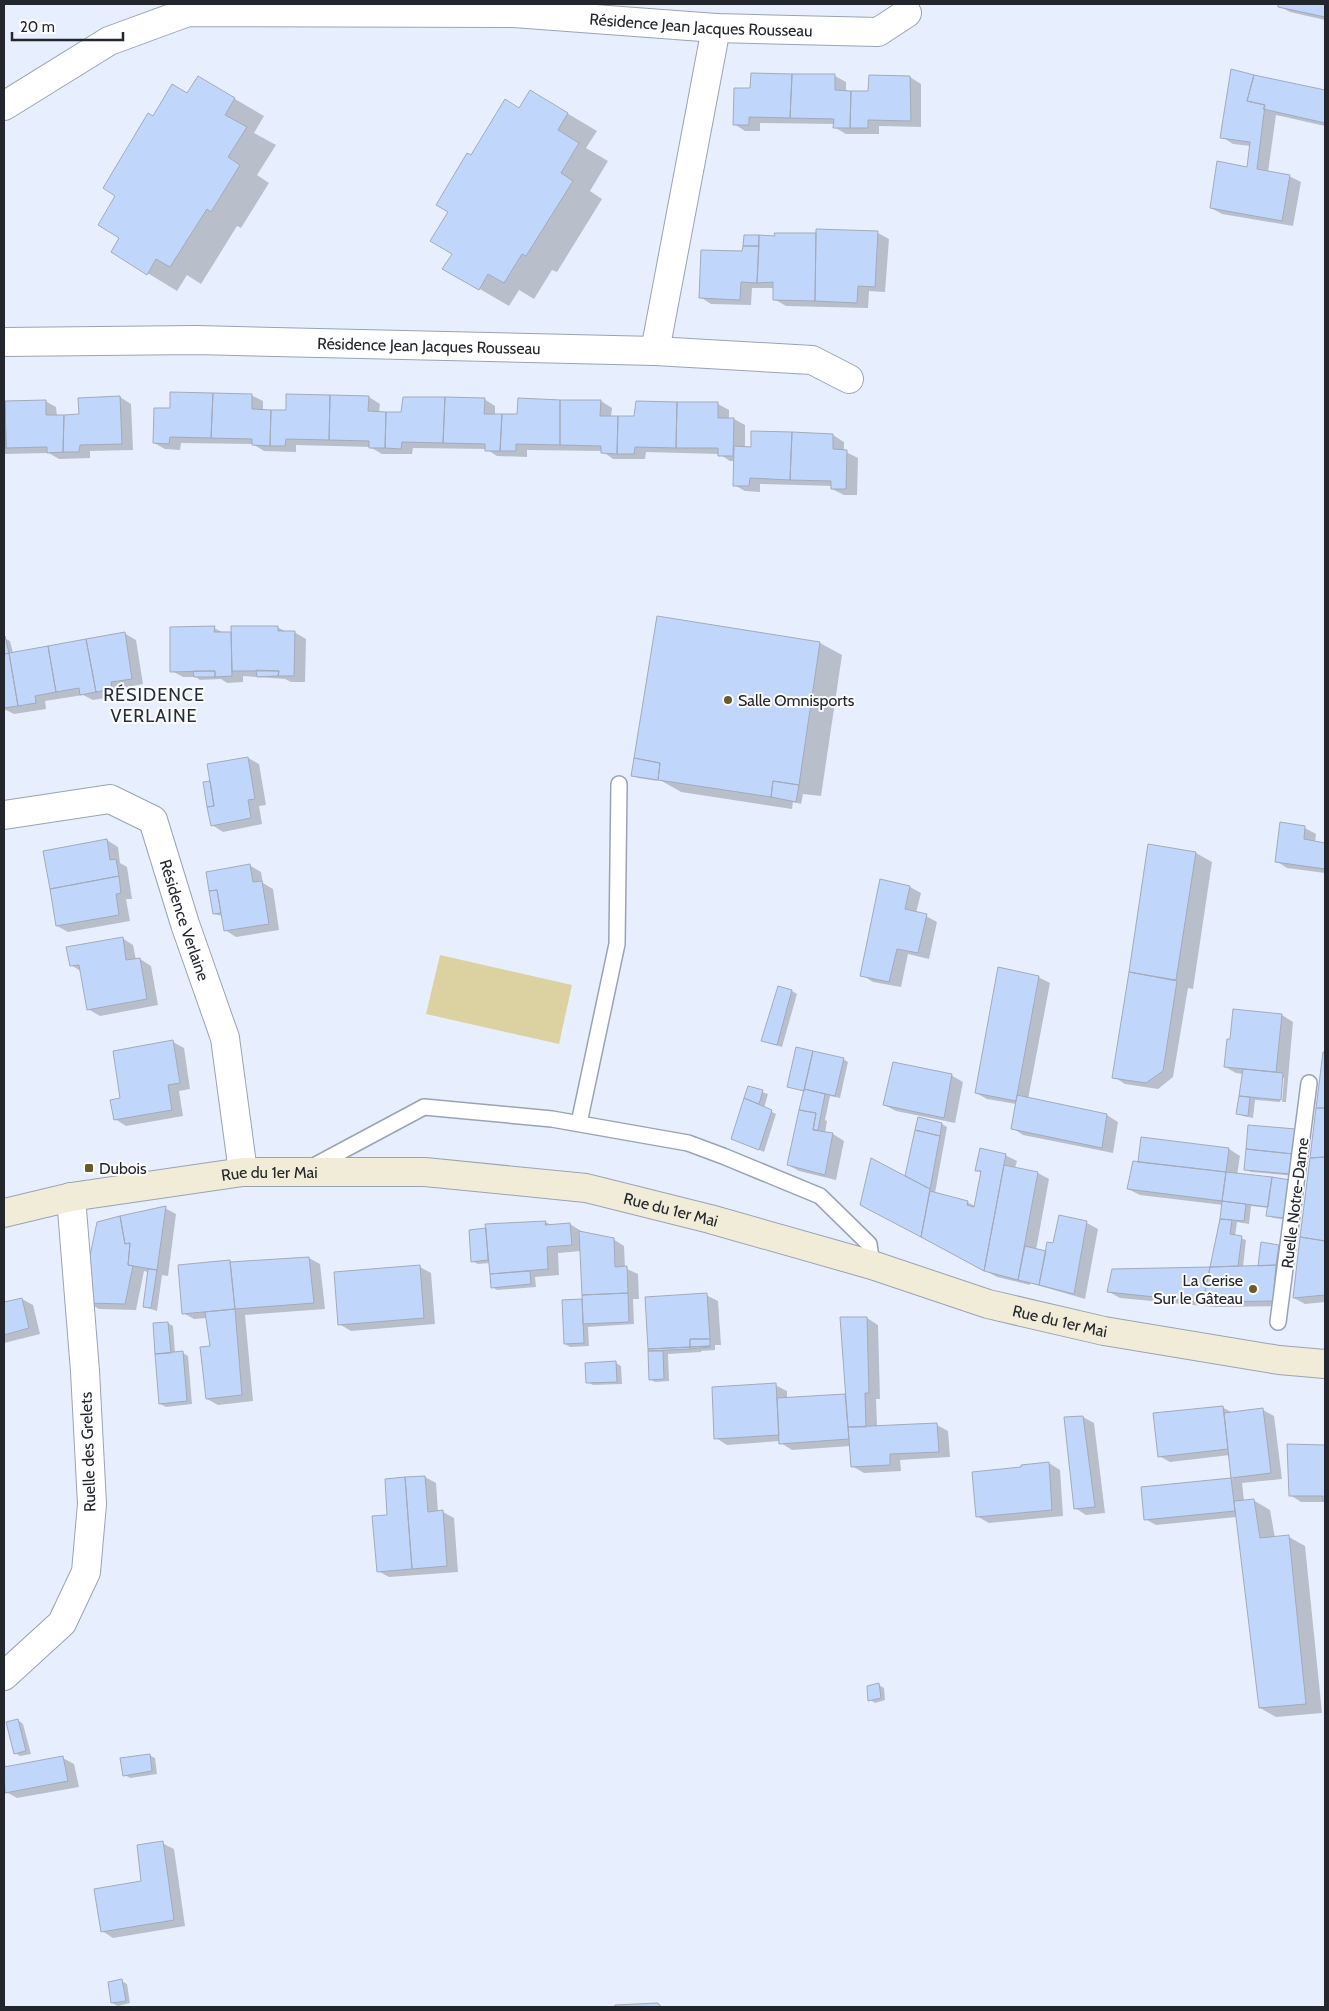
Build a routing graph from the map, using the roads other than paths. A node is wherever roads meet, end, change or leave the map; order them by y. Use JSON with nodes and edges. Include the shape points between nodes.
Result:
{"nodes":[{"id":1,"x":906,"y":13,"type":"dead end"},
{"id":2,"x":716,"y":28,"type":"junction"},
{"id":3,"x":4,"y":106,"type":"edge"},
{"id":4,"x":4,"y":342,"type":"edge"},
{"id":5,"x":656,"y":351,"type":"junction"},
{"id":6,"x":850,"y":379,"type":"dead end"},
{"id":7,"x":619,"y":784,"type":"dead end"},
{"id":8,"x":4,"y":814,"type":"edge"},
{"id":9,"x":1309,"y":1083,"type":"dead end"},
{"id":10,"x":579,"y":1123,"type":"junction"},
{"id":11,"x":243,"y":1172,"type":"junction"},
{"id":12,"x":302,"y":1172,"type":"junction"},
{"id":13,"x":71,"y":1197,"type":"junction"},
{"id":14,"x":4,"y":1213,"type":"edge"},
{"id":15,"x":872,"y":1265,"type":"junction"},
{"id":16,"x":1278,"y":1322,"type":"dead end"},
{"id":17,"x":1325,"y":1364,"type":"edge"},
{"id":18,"x":4,"y":1676,"type":"edge"}],
"edges":[{"from":1,"to":2,"type":"street","name":"Résidence Jean Jacques Rousseau","via":[[878,32]]},
{"from":2,"to":3,"type":"street","name":"Résidence Jean Jacques Rousseau","via":[[514,13],[188,12],[109,41]]},
{"from":2,"to":5,"type":"street"},
{"from":4,"to":5,"type":"street","name":"Résidence Jean Jacques Rousseau","via":[[206,340]]},
{"from":5,"to":6,"type":"street","name":"Résidence Jean Jacques Rousseau","via":[[812,360]]},
{"from":7,"to":10,"type":"lane","via":[[617,944]]},
{"from":8,"to":11,"type":"street","name":"Résidence Verlaine","via":[[110,798],[153,820],[225,1038]]},
{"from":9,"to":16,"type":"lane","name":"Ruelle Notre-Dame"},
{"from":10,"to":12,"type":"lane","via":[[424,1107]]},
{"from":10,"to":15,"type":"lane","via":[[688,1143],[820,1196],[869,1244]]},
{"from":11,"to":12,"type":"street","name":"Rue du 1er Mai"},
{"from":11,"to":13,"type":"street","name":"Rue du 1er Mai"},
{"from":12,"to":15,"type":"street","name":"Rue du 1er Mai","via":[[425,1172],[586,1188]]},
{"from":13,"to":14,"type":"street","name":"Rue du 1er Mai"},
{"from":13,"to":18,"type":"street","name":"Ruelle des Grelets","via":[[92,1504],[86,1572],[62,1623]]},
{"from":15,"to":17,"type":"street","name":"Rue du 1er Mai","via":[[988,1304],[1104,1331],[1267,1358]]}]}
